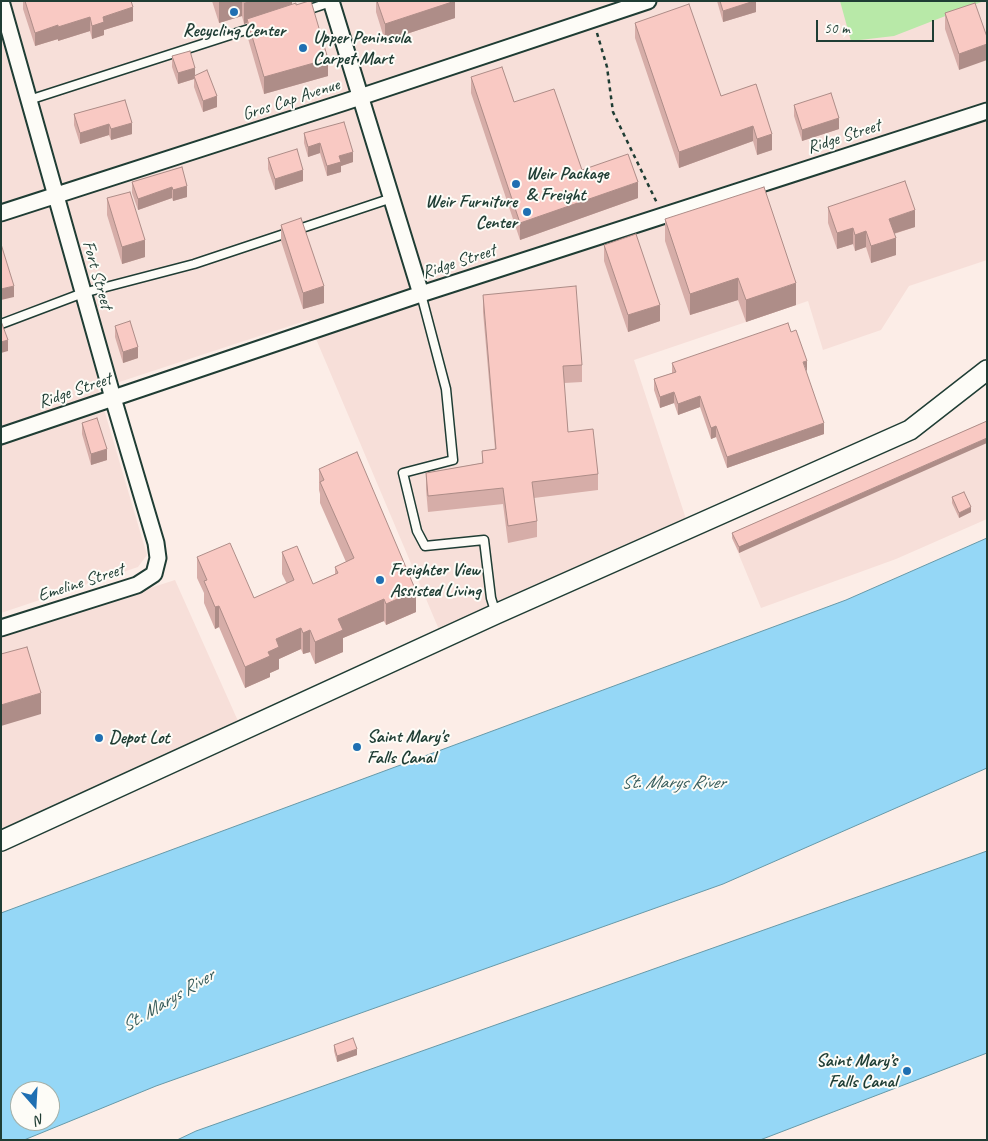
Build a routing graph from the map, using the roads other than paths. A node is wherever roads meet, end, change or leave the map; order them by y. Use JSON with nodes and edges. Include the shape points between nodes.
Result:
{"nodes":[{"id":1,"x":1,"y":1,"type":"edge"},
{"id":2,"x":648,"y":1,"type":"edge"},
{"id":3,"x":331,"y":2,"type":"edge"},
{"id":4,"x":293,"y":15,"type":"edge"},
{"id":5,"x":265,"y":24,"type":"edge"},
{"id":6,"x":361,"y":97,"type":"junction"},
{"id":7,"x":29,"y":100,"type":"junction"},
{"id":8,"x":987,"y":111,"type":"edge"},
{"id":9,"x":55,"y":196,"type":"junction"},
{"id":10,"x":392,"y":198,"type":"junction"},
{"id":11,"x":1,"y":213,"type":"edge"},
{"id":12,"x":83,"y":293,"type":"junction"},
{"id":13,"x":421,"y":294,"type":"junction"},
{"id":14,"x":1,"y":324,"type":"edge"},
{"id":15,"x":987,"y":370,"type":"edge"},
{"id":16,"x":113,"y":398,"type":"junction"},
{"id":17,"x":1,"y":436,"type":"edge"},
{"id":18,"x":158,"y":558,"type":"joint"},
{"id":19,"x":496,"y":614,"type":"junction"},
{"id":20,"x":1,"y":628,"type":"edge"},
{"id":21,"x":1,"y":841,"type":"edge"}],
"edges":[{"from":1,"to":7,"type":"street","name":"Fort Street"},
{"from":2,"to":6,"type":"street","name":"Gros Cap Avenue"},
{"from":3,"to":4,"type":"lane"},
{"from":3,"to":6,"type":"street"},
{"from":5,"to":7,"type":"lane"},
{"from":6,"to":9,"type":"street","name":"Gros Cap Avenue"},
{"from":6,"to":10,"type":"street"},
{"from":7,"to":9,"type":"street","name":"Fort Street"},
{"from":8,"to":13,"type":"street","name":"Ridge Street"},
{"from":9,"to":11,"type":"street","name":"Gros Cap Avenue"},
{"from":9,"to":12,"type":"street","name":"Fort Street"},
{"from":10,"to":12,"type":"lane","via":[[194,264]]},
{"from":10,"to":13,"type":"street"},
{"from":12,"to":14,"type":"lane"},
{"from":12,"to":16,"type":"street","name":"Fort Street"},
{"from":13,"to":16,"type":"street","name":"Ridge Street"},
{"from":13,"to":19,"type":"lane","via":[[446,389],[453,460],[403,473],[417,531],[425,546],[484,540]]},
{"from":15,"to":19,"type":"street","via":[[910,430]]},
{"from":16,"to":17,"type":"street","name":"Ridge Street"},
{"from":16,"to":18,"type":"street","name":"Fort Street"},
{"from":18,"to":20,"type":"street","name":"Emeline Street","via":[[154,574],[137,585]]},
{"from":19,"to":21,"type":"street"}]}
